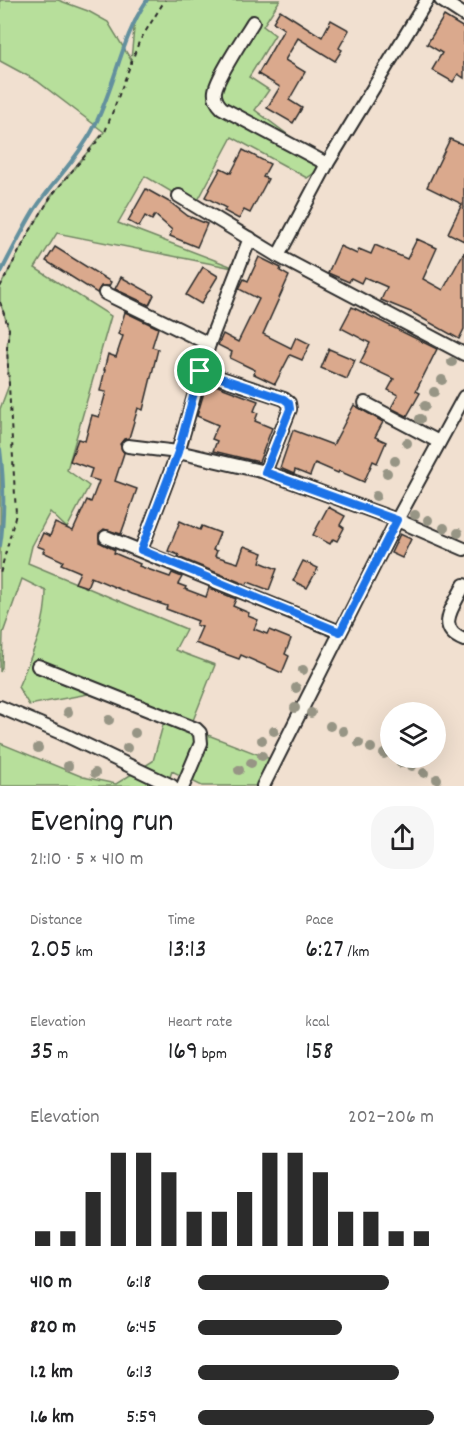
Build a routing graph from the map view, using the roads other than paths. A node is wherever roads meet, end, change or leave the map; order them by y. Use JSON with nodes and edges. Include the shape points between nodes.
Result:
{"nodes":[{"id":1,"x":427,"y":0,"type":"edge"},
{"id":2,"x":441,"y":0,"type":"edge"},
{"id":3,"x":464,"y":15,"type":"edge"},
{"id":4,"x":252,"y":22,"type":"dead end"},
{"id":5,"x":327,"y":164,"type":"junction"},
{"id":6,"x":179,"y":196,"type":"dead end"},
{"id":7,"x":250,"y":238,"type":"junction"},
{"id":8,"x":278,"y":256,"type":"junction"},
{"id":9,"x":105,"y":293,"type":"dead end"},
{"id":10,"x":209,"y":344,"type":"junction"},
{"id":11,"x":464,"y":354,"type":"edge"},
{"id":12,"x":200,"y":371,"type":"junction"},
{"id":13,"x":464,"y":397,"type":"edge"},
{"id":14,"x":365,"y":403,"type":"dead end"},
{"id":15,"x":439,"y":442,"type":"junction"},
{"id":16,"x":128,"y":446,"type":"dead end"},
{"id":17,"x":178,"y":452,"type":"junction"},
{"id":18,"x":265,"y":472,"type":"junction"},
{"id":19,"x":397,"y":520,"type":"junction"},
{"id":20,"x":106,"y":537,"type":"dead end"},
{"id":21,"x":464,"y":549,"type":"edge"},
{"id":22,"x":141,"y":550,"type":"junction"},
{"id":23,"x":464,"y":585,"type":"edge"},
{"id":24,"x":340,"y":632,"type":"junction"},
{"id":25,"x":464,"y":640,"type":"edge"},
{"id":26,"x":38,"y":666,"type":"dead end"},
{"id":27,"x":0,"y":707,"type":"edge"},
{"id":28,"x":172,"y":786,"type":"edge"},
{"id":29,"x":183,"y":786,"type":"edge"},
{"id":30,"x":263,"y":786,"type":"edge"}],
"edges":[{"from":1,"to":5,"type":"street"},
{"from":2,"to":3,"type":"street"},
{"from":4,"to":5,"type":"street","via":[[217,85],[218,104]]},
{"from":5,"to":8,"type":"street"},
{"from":6,"to":7,"type":"street"},
{"from":7,"to":8,"type":"street"},
{"from":7,"to":10,"type":"street"},
{"from":8,"to":11,"type":"street"},
{"from":9,"to":10,"type":"street"},
{"from":10,"to":12,"type":"street"},
{"from":12,"to":17,"type":"street"},
{"from":12,"to":18,"type":"street","via":[[289,403]]},
{"from":13,"to":15,"type":"street"},
{"from":14,"to":15,"type":"street"},
{"from":15,"to":19,"type":"street"},
{"from":16,"to":17,"type":"street"},
{"from":17,"to":18,"type":"street"},
{"from":17,"to":22,"type":"street"},
{"from":18,"to":19,"type":"street"},
{"from":19,"to":21,"type":"street"},
{"from":19,"to":24,"type":"street"},
{"from":20,"to":22,"type":"street"},
{"from":22,"to":24,"type":"street"},
{"from":23,"to":25,"type":"street","via":[[447,621],[454,636]]},
{"from":24,"to":30,"type":"street"},
{"from":26,"to":29,"type":"street","via":[[196,729],[201,744]]},
{"from":27,"to":28,"type":"street"}]}
